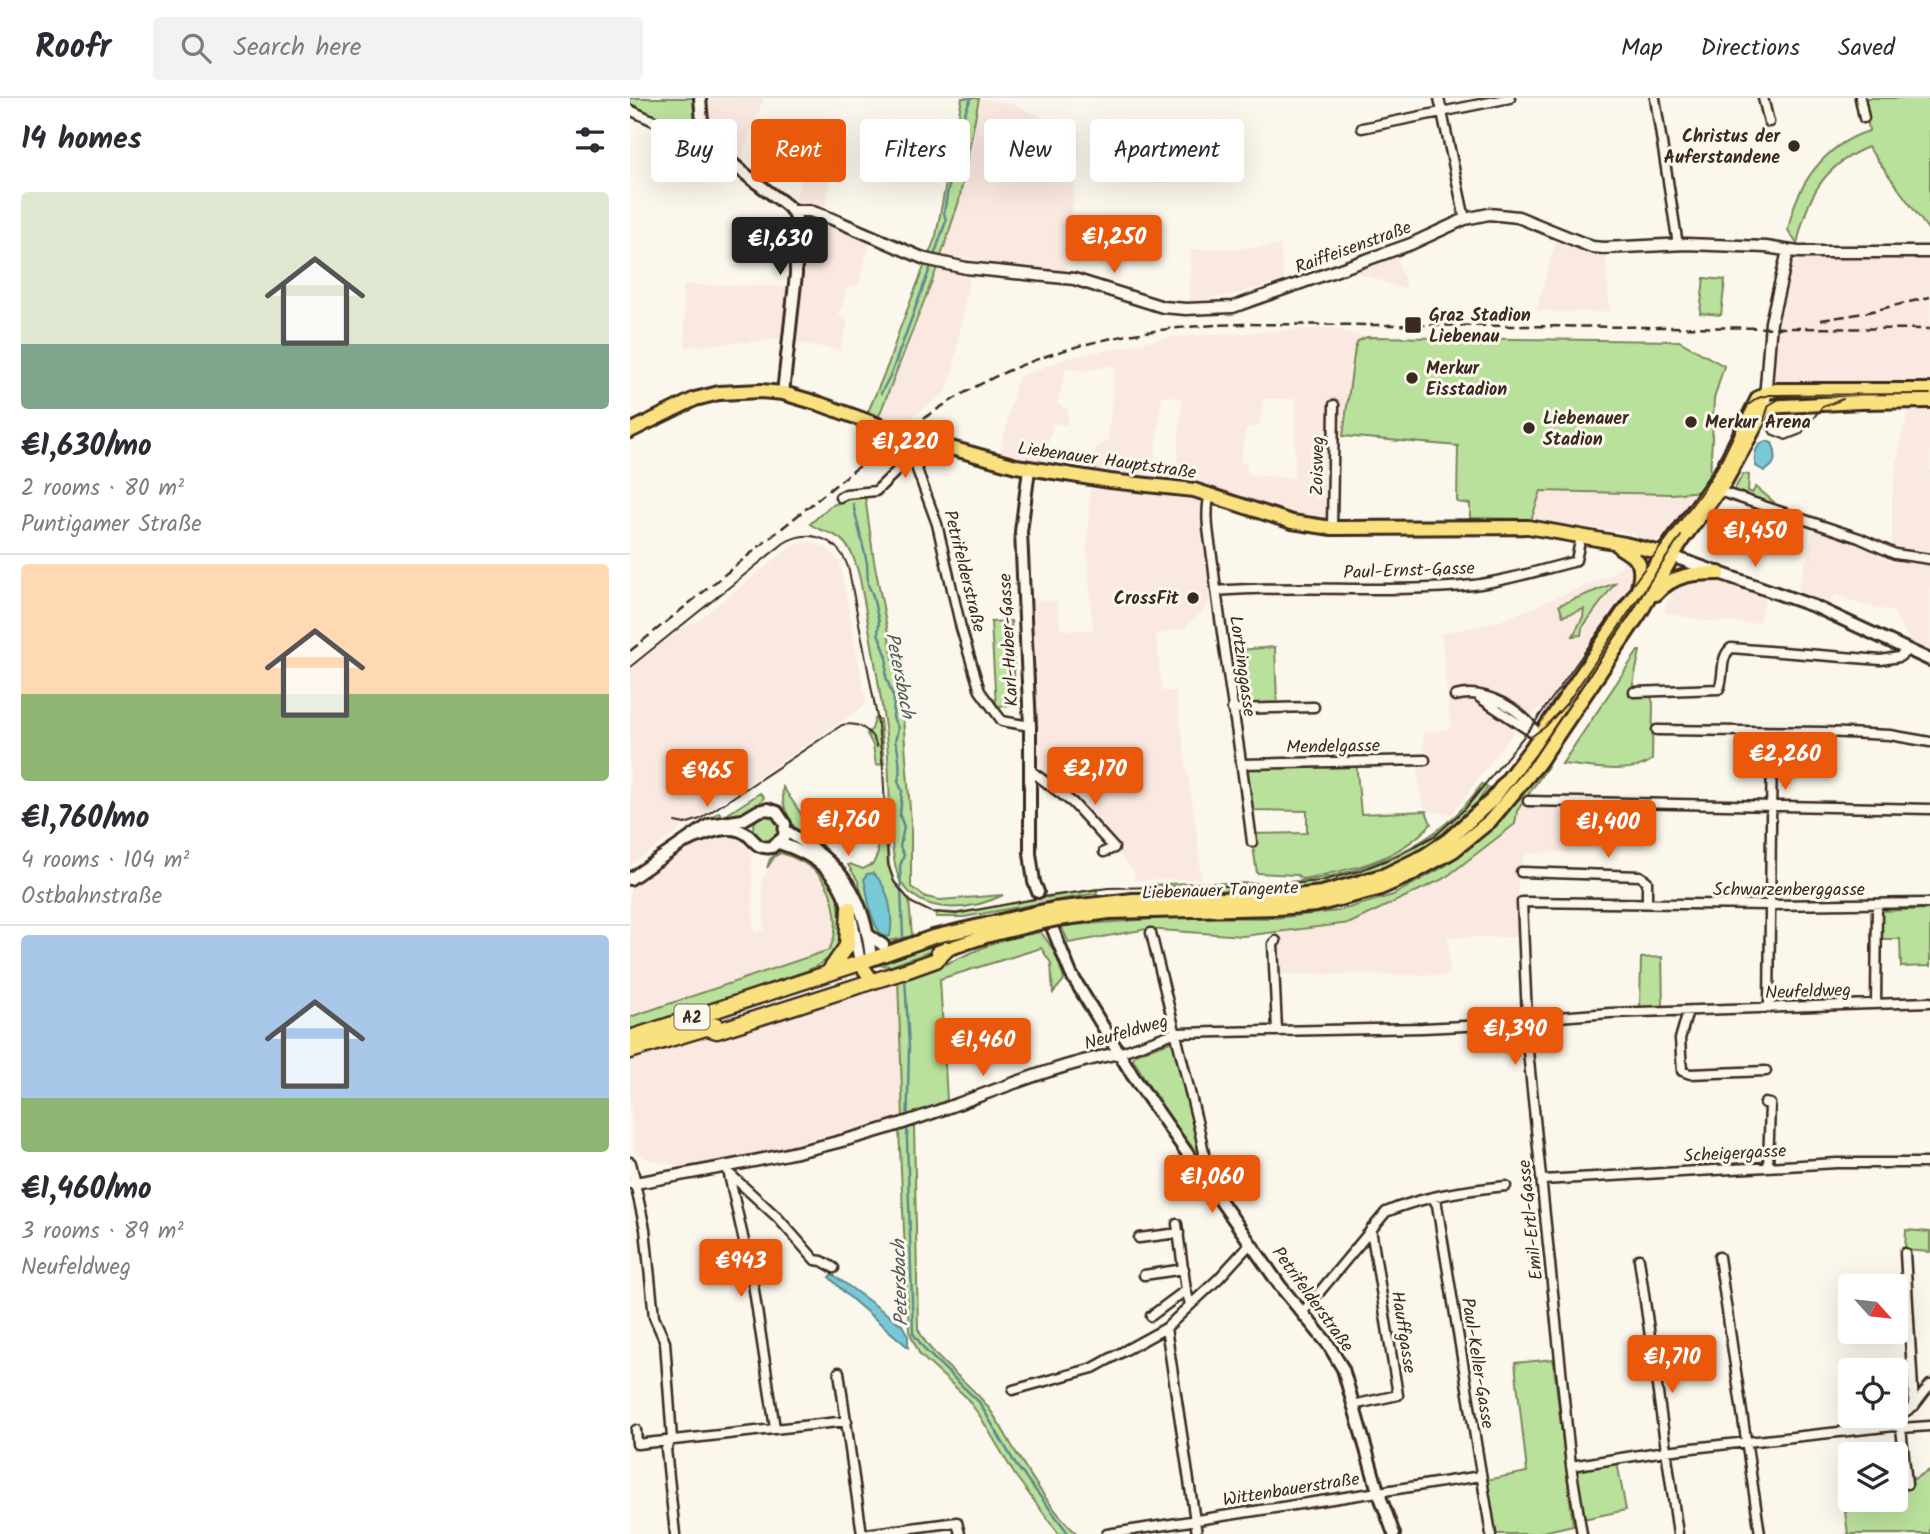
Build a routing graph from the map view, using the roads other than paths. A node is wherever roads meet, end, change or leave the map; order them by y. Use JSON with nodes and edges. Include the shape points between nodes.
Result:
{"nodes":[{"id":1,"x":700,"y":98,"type":"edge"},
{"id":2,"x":1439,"y":98,"type":"edge"},
{"id":3,"x":1510,"y":98,"type":"edge"},
{"id":4,"x":1655,"y":98,"type":"edge"},
{"id":5,"x":1763,"y":98,"type":"edge"},
{"id":6,"x":1860,"y":98,"type":"edge"},
{"id":7,"x":630,"y":110,"type":"edge"},
{"id":8,"x":1442,"y":110,"type":"junction"},
{"id":9,"x":1864,"y":118,"type":"dead end"},
{"id":10,"x":702,"y":119,"type":"edge"},
{"id":11,"x":651,"y":120,"type":"edge"},
{"id":12,"x":1769,"y":122,"type":"dead end"},
{"id":13,"x":1362,"y":128,"type":"dead end"},
{"id":14,"x":737,"y":166,"type":"edge"},
{"id":15,"x":793,"y":211,"type":"junction"},
{"id":16,"x":1465,"y":219,"type":"junction"},
{"id":17,"x":1678,"y":245,"type":"junction"},
{"id":18,"x":1788,"y":251,"type":"junction"},
{"id":19,"x":1930,"y":252,"type":"edge"},
{"id":20,"x":1930,"y":390,"type":"edge"},
{"id":21,"x":783,"y":393,"type":"junction"},
{"id":22,"x":1765,"y":393,"type":"junction"},
{"id":23,"x":1930,"y":401,"type":"edge"},
{"id":24,"x":1334,"y":405,"type":"dead end"},
{"id":25,"x":1766,"y":407,"type":"junction"},
{"id":26,"x":630,"y":431,"type":"edge"},
{"id":27,"x":911,"y":438,"type":"junction"},
{"id":28,"x":912,"y":456,"type":"junction"},
{"id":29,"x":1029,"y":469,"type":"junction"},
{"id":30,"x":1720,"y":491,"type":"junction"},
{"id":31,"x":1210,"y":494,"type":"junction"},
{"id":32,"x":840,"y":497,"type":"dead end"},
{"id":33,"x":1332,"y":527,"type":"junction"},
{"id":34,"x":1581,"y":537,"type":"junction"},
{"id":35,"x":1612,"y":543,"type":"junction"},
{"id":36,"x":1668,"y":555,"type":"junction"},
{"id":37,"x":1930,"y":559,"type":"edge"},
{"id":38,"x":1719,"y":573,"type":"junction"},
{"id":39,"x":1216,"y":591,"type":"junction"},
{"id":40,"x":1637,"y":592,"type":"junction"},
{"id":41,"x":1640,"y":613,"type":"junction"},
{"id":42,"x":1908,"y":650,"type":"junction"},
{"id":43,"x":1930,"y":660,"type":"edge"},
{"id":44,"x":1634,"y":692,"type":"dead end"},
{"id":45,"x":1455,"y":696,"type":"dead end"},
{"id":46,"x":1314,"y":707,"type":"dead end"},
{"id":47,"x":1232,"y":709,"type":"junction"},
{"id":48,"x":1030,"y":726,"type":"junction"},
{"id":49,"x":1657,"y":730,"type":"dead end"},
{"id":50,"x":1772,"y":733,"type":"junction"},
{"id":51,"x":1539,"y":737,"type":"junction"},
{"id":52,"x":1930,"y":742,"type":"edge"},
{"id":53,"x":1551,"y":745,"type":"junction"},
{"id":54,"x":1425,"y":760,"type":"dead end"},
{"id":55,"x":1242,"y":764,"type":"junction"},
{"id":56,"x":1030,"y":770,"type":"junction"},
{"id":57,"x":1528,"y":801,"type":"dead end"},
{"id":58,"x":1771,"y":806,"type":"junction"},
{"id":59,"x":1930,"y":809,"type":"edge"},
{"id":60,"x":751,"y":817,"type":"junction"},
{"id":61,"x":786,"y":831,"type":"junction"},
{"id":62,"x":749,"y":836,"type":"junction"},
{"id":63,"x":685,"y":842,"type":"junction"},
{"id":64,"x":1252,"y":842,"type":"dead end"},
{"id":65,"x":779,"y":843,"type":"junction"},
{"id":66,"x":1104,"y":852,"type":"dead end"},
{"id":67,"x":1521,"y":872,"type":"dead end"},
{"id":68,"x":630,"y":879,"type":"edge"},
{"id":69,"x":1038,"y":892,"type":"tunnel mouth"},
{"id":70,"x":1522,"y":902,"type":"joint"},
{"id":71,"x":1930,"y":902,"type":"edge"},
{"id":72,"x":1647,"y":903,"type":"junction"},
{"id":73,"x":1770,"y":905,"type":"junction"},
{"id":74,"x":1877,"y":905,"type":"junction"},
{"id":75,"x":849,"y":909,"type":"junction"},
{"id":76,"x":1037,"y":918,"type":"junction"},
{"id":77,"x":1055,"y":919,"type":"junction"},
{"id":78,"x":1151,"y":933,"type":"dead end"},
{"id":79,"x":867,"y":934,"type":"junction"},
{"id":80,"x":920,"y":941,"type":"junction"},
{"id":81,"x":1276,"y":941,"type":"dead end"},
{"id":82,"x":883,"y":945,"type":"joint"},
{"id":83,"x":947,"y":949,"type":"junction"},
{"id":84,"x":865,"y":961,"type":"junction"},
{"id":85,"x":828,"y":973,"type":"junction"},
{"id":86,"x":869,"y":976,"type":"junction"},
{"id":87,"x":1930,"y":1002,"type":"edge"},
{"id":88,"x":1875,"y":1004,"type":"junction"},
{"id":89,"x":1769,"y":1008,"type":"junction"},
{"id":90,"x":1688,"y":1011,"type":"junction"},
{"id":91,"x":1526,"y":1023,"type":"junction"},
{"id":92,"x":707,"y":1028,"type":"junction"},
{"id":93,"x":1277,"y":1030,"type":"junction"},
{"id":94,"x":1174,"y":1034,"type":"junction"},
{"id":95,"x":630,"y":1038,"type":"edge"},
{"id":96,"x":630,"y":1051,"type":"edge"},
{"id":97,"x":1119,"y":1053,"type":"junction"},
{"id":98,"x":1766,"y":1071,"type":"dead end"},
{"id":99,"x":1765,"y":1103,"type":"dead end"},
{"id":100,"x":630,"y":1163,"type":"edge"},
{"id":101,"x":1930,"y":1163,"type":"edge"},
{"id":102,"x":1768,"y":1167,"type":"junction"},
{"id":103,"x":728,"y":1169,"type":"junction"},
{"id":104,"x":1199,"y":1169,"type":"junction"},
{"id":105,"x":1543,"y":1180,"type":"junction"},
{"id":106,"x":632,"y":1184,"type":"edge"},
{"id":107,"x":1506,"y":1186,"type":"dead end"},
{"id":108,"x":1433,"y":1198,"type":"junction"},
{"id":109,"x":1371,"y":1229,"type":"junction"},
{"id":110,"x":1139,"y":1238,"type":"dead end"},
{"id":111,"x":1251,"y":1243,"type":"junction"},
{"id":112,"x":1905,"y":1254,"type":"dead end"},
{"id":113,"x":1719,"y":1258,"type":"dead end"},
{"id":114,"x":1639,"y":1259,"type":"dead end"},
{"id":115,"x":834,"y":1268,"type":"dead end"},
{"id":116,"x":1184,"y":1269,"type":"junction"},
{"id":117,"x":1144,"y":1275,"type":"dead end"},
{"id":118,"x":1186,"y":1290,"type":"junction"},
{"id":119,"x":1190,"y":1304,"type":"junction"},
{"id":120,"x":1302,"y":1313,"type":"junction"},
{"id":121,"x":1151,"y":1316,"type":"dead end"},
{"id":122,"x":1166,"y":1328,"type":"junction"},
{"id":123,"x":839,"y":1372,"type":"dead end"},
{"id":124,"x":1930,"y":1385,"type":"edge"},
{"id":125,"x":1013,"y":1390,"type":"dead end"},
{"id":126,"x":1353,"y":1405,"type":"junction"},
{"id":127,"x":1914,"y":1406,"type":"junction"},
{"id":128,"x":1908,"y":1410,"type":"edge"},
{"id":129,"x":847,"y":1421,"type":"junction"},
{"id":130,"x":1930,"y":1426,"type":"edge"},
{"id":131,"x":1908,"y":1427,"type":"edge"},
{"id":132,"x":775,"y":1428,"type":"junction"},
{"id":133,"x":1886,"y":1428,"type":"edge"},
{"id":134,"x":636,"y":1430,"type":"dead end"},
{"id":135,"x":672,"y":1439,"type":"junction"},
{"id":136,"x":1746,"y":1441,"type":"junction"},
{"id":137,"x":1665,"y":1451,"type":"junction"},
{"id":138,"x":1570,"y":1466,"type":"junction"},
{"id":139,"x":1481,"y":1476,"type":"junction"},
{"id":140,"x":1378,"y":1491,"type":"junction"},
{"id":141,"x":1194,"y":1521,"type":"junction"},
{"id":142,"x":675,"y":1534,"type":"edge"},
{"id":143,"x":864,"y":1534,"type":"edge"},
{"id":144,"x":960,"y":1534,"type":"edge"},
{"id":145,"x":1107,"y":1534,"type":"edge"},
{"id":146,"x":1197,"y":1534,"type":"edge"},
{"id":147,"x":1394,"y":1534,"type":"edge"},
{"id":148,"x":1491,"y":1534,"type":"edge"},
{"id":149,"x":1582,"y":1534,"type":"edge"},
{"id":150,"x":1678,"y":1534,"type":"edge"},
{"id":151,"x":1760,"y":1534,"type":"edge"}],
"edges":[{"from":1,"to":10,"type":"main road"},
{"from":2,"to":8,"type":"street"},
{"from":3,"to":8,"type":"street"},
{"from":4,"to":17,"type":"street"},
{"from":5,"to":12,"type":"street"},
{"from":6,"to":9,"type":"street"},
{"from":7,"to":11,"type":"street"},
{"from":8,"to":13,"type":"street"},
{"from":8,"to":16,"type":"street"},
{"from":14,"to":15,"type":"main road"},
{"from":15,"to":16,"type":"street","name":"Raiffeisenstraße","via":[[830,218],[925,259],[1074,279],[1163,307],[1213,309],[1233,307],[1412,244]]},
{"from":15,"to":21,"type":"main road","via":[[796,274]]},
{"from":16,"to":17,"type":"street","name":"Raiffeisenstraße","via":[[1489,214],[1518,217],[1597,247]]},
{"from":17,"to":18,"type":"street","name":"Raiffeisenstraße"},
{"from":18,"to":19,"type":"street","name":"Raiffeisenstraße"},
{"from":18,"to":22,"type":"street","via":[[1771,322]]},
{"from":20,"to":22,"type":"main road"},
{"from":21,"to":26,"type":"main road","name":"Liebenauer Hauptstraße","via":[[719,393],[695,399]]},
{"from":21,"to":27,"type":"main road","name":"Liebenauer Hauptstraße"},
{"from":22,"to":25,"type":"street"},
{"from":22,"to":36,"type":"main road","via":[[1751,408],[1720,474]]},
{"from":23,"to":25,"type":"main road"},
{"from":24,"to":33,"type":"street","name":"Zoisweg"},
{"from":25,"to":30,"type":"main road"},
{"from":27,"to":28,"type":"street","name":"Petrifelderstraße"},
{"from":27,"to":29,"type":"main road","name":"Liebenauer Hauptstraße"},
{"from":28,"to":32,"type":"street","via":[[876,491]]},
{"from":28,"to":48,"type":"street","name":"Petrifelderstraße","via":[[937,524],[980,691],[1002,721]]},
{"from":29,"to":31,"type":"main road","name":"Liebenauer Hauptstraße"},
{"from":29,"to":48,"type":"main road","name":"Karl-Huber-Gasse","via":[[1021,532]]},
{"from":30,"to":36,"type":"main road"},
{"from":30,"to":37,"type":"street","via":[[1895,554]]},
{"from":31,"to":33,"type":"main road","name":"Liebenauer Hauptstraße","via":[[1292,522]]},
{"from":31,"to":39,"type":"street","name":"Lortzinggasse","via":[[1207,508]]},
{"from":33,"to":34,"type":"main road","name":"Liebenauer Hauptstraße","via":[[1528,527]]},
{"from":34,"to":35,"type":"main road","name":"Liebenauer Hauptstraße"},
{"from":34,"to":39,"type":"street","name":"Paul-Ernst-Gasse","via":[[1573,562],[1476,584]]},
{"from":35,"to":36,"type":"main road","name":"Liebenauer Hauptstraße"},
{"from":35,"to":40,"type":"main road","via":[[1638,560]]},
{"from":36,"to":38,"type":"main road"},
{"from":36,"to":40,"type":"main road","name":"Liebenauer Tangente"},
{"from":36,"to":41,"type":"main road","name":"Liebenauer Tangente"},
{"from":38,"to":41,"type":"main road","via":[[1678,577]]},
{"from":38,"to":42,"type":"main road","via":[[1816,607]]},
{"from":39,"to":47,"type":"street","name":"Lortzinggasse"},
{"from":40,"to":51,"type":"main road","name":"Liebenauer Tangente"},
{"from":41,"to":53,"type":"main road","name":"Liebenauer Tangente"},
{"from":42,"to":43,"type":"main road"},
{"from":42,"to":44,"type":"street","via":[[1881,660],[1731,649],[1724,656],[1722,684],[1717,690]]},
{"from":45,"to":51,"type":"street","via":[[1477,695]]},
{"from":46,"to":47,"type":"street"},
{"from":47,"to":55,"type":"street","name":"Lortzinggasse"},
{"from":48,"to":56,"type":"main road","name":"Karl-Huber-Gasse"},
{"from":49,"to":50,"type":"street"},
{"from":50,"to":52,"type":"street","via":[[1890,735]]},
{"from":50,"to":58,"type":"street"},
{"from":51,"to":53,"type":"main road"},
{"from":51,"to":77,"type":"main road","name":"Liebenauer Tangente","via":[[1491,802],[1468,823],[1424,856],[1363,883],[1278,898],[1132,900]]},
{"from":53,"to":77,"type":"main road","name":"Liebenauer Tangente","via":[[1477,833],[1432,864],[1378,890],[1316,905],[1131,910]]},
{"from":54,"to":55,"type":"street","name":"Mendelgasse"},
{"from":55,"to":64,"type":"street","name":"Lortzinggasse"},
{"from":56,"to":66,"type":"street","via":[[1073,803],[1114,848]]},
{"from":56,"to":69,"type":"main road","name":"Karl-Huber-Gasse","via":[[1030,853]]},
{"from":57,"to":58,"type":"street"},
{"from":58,"to":59,"type":"street"},
{"from":58,"to":73,"type":"street"},
{"from":60,"to":61,"type":"main road","via":[[772,810],[782,817]]},
{"from":60,"to":62,"type":"main road"},
{"from":60,"to":63,"type":"main road","via":[[701,828]]},
{"from":61,"to":65,"type":"main road"},
{"from":61,"to":79,"type":"main road","via":[[816,850],[844,877]]},
{"from":62,"to":63,"type":"main road","via":[[727,830]]},
{"from":62,"to":65,"type":"main road","via":[[763,848]]},
{"from":63,"to":68,"type":"main road"},
{"from":65,"to":75,"type":"main road","via":[[809,855],[831,872]]},
{"from":67,"to":72,"type":"street","via":[[1640,876],[1647,881]]},
{"from":70,"to":72,"type":"street","name":"Schwarzenberggasse"},
{"from":70,"to":91,"type":"street","name":"Emil-Ertl-Gasse"},
{"from":71,"to":74,"type":"street","name":"Schwarzenberggasse"},
{"from":72,"to":73,"type":"street","name":"Schwarzenberggasse"},
{"from":73,"to":74,"type":"street","name":"Schwarzenberggasse"},
{"from":73,"to":89,"type":"street"},
{"from":74,"to":88,"type":"street"},
{"from":75,"to":84,"type":"main road"},
{"from":75,"to":85,"type":"highway","via":[[847,946]]},
{"from":76,"to":77,"type":"main road","name":"Liebenauer Tangente","bridge":true},
{"from":76,"to":80,"type":"main road","name":"Liebenauer Tangente"},
{"from":76,"to":83,"type":"main road","name":"Liebenauer Tangente"},
{"from":77,"to":97,"type":"main road","via":[[1071,974]]},
{"from":78,"to":94,"type":"street"},
{"from":79,"to":82,"type":"main road"},
{"from":79,"to":84,"type":"main road"},
{"from":80,"to":82,"type":"main road"},
{"from":80,"to":84,"type":"main road","name":"Liebenauer Tangente"},
{"from":81,"to":93,"type":"street"},
{"from":83,"to":86,"type":"main road","name":"Liebenauer Tangente"},
{"from":83,"to":92,"type":"highway","via":[[936,960],[873,982],[717,1031]]},
{"from":84,"to":85,"type":"highway","number":"A2"},
{"from":84,"to":86,"type":"main road"},
{"from":85,"to":95,"type":"highway","number":"A2"},
{"from":86,"to":92,"type":"highway","number":"A2"},
{"from":87,"to":88,"type":"street","name":"Neufeldweg"},
{"from":88,"to":89,"type":"street","name":"Neufeldweg"},
{"from":89,"to":90,"type":"street","name":"Neufeldweg"},
{"from":90,"to":91,"type":"street","name":"Neufeldweg","via":[[1611,1013]]},
{"from":90,"to":98,"type":"street","via":[[1680,1039],[1682,1071]]},
{"from":91,"to":93,"type":"street","name":"Neufeldweg"},
{"from":91,"to":105,"type":"street","name":"Emil-Ertl-Gasse"},
{"from":92,"to":96,"type":"highway","number":"A2"},
{"from":93,"to":94,"type":"street","name":"Neufeldweg"},
{"from":94,"to":97,"type":"street","name":"Neufeldweg"},
{"from":94,"to":104,"type":"street","via":[[1204,1153]]},
{"from":97,"to":103,"type":"street","name":"Neufeldweg","via":[[1062,1066],[899,1125]]},
{"from":97,"to":104,"type":"main road"},
{"from":99,"to":102,"type":"street","via":[[1770,1104]]},
{"from":100,"to":106,"type":"street"},
{"from":101,"to":102,"type":"street","name":"Scheigergasse"},
{"from":102,"to":105,"type":"street","name":"Scheigergasse"},
{"from":103,"to":106,"type":"street","name":"Neufeldweg"},
{"from":103,"to":115,"type":"street","via":[[815,1260]]},
{"from":103,"to":132,"type":"street","via":[[752,1277]]},
{"from":104,"to":111,"type":"main road","name":"Petrifelderstraße"},
{"from":105,"to":138,"type":"street","name":"Emil-Ertl-Gasse"},
{"from":106,"to":135,"type":"street","via":[[645,1229],[654,1317],[665,1342]]},
{"from":107,"to":108,"type":"street"},
{"from":108,"to":109,"type":"street","via":[[1386,1212]]},
{"from":108,"to":139,"type":"street","name":"Paul-Keller-Gasse"},
{"from":109,"to":120,"type":"street"},
{"from":109,"to":126,"type":"street","name":"Hauffgasse","via":[[1398,1395]]},
{"from":110,"to":116,"type":"street","via":[[1178,1229]]},
{"from":111,"to":119,"type":"street"},
{"from":111,"to":120,"type":"main road","name":"Petrifelderstraße"},
{"from":112,"to":127,"type":"street"},
{"from":113,"to":136,"type":"street"},
{"from":114,"to":137,"type":"street"},
{"from":116,"to":117,"type":"street"},
{"from":116,"to":118,"type":"street"},
{"from":118,"to":119,"type":"street"},
{"from":118,"to":121,"type":"street"},
{"from":119,"to":122,"type":"street"},
{"from":120,"to":126,"type":"main road","name":"Petrifelderstraße","via":[[1343,1369]]},
{"from":122,"to":125,"type":"street","via":[[1093,1368]]},
{"from":122,"to":141,"type":"street"},
{"from":123,"to":129,"type":"street"},
{"from":124,"to":127,"type":"street"},
{"from":126,"to":140,"type":"main road","name":"Petrifelderstraße"},
{"from":127,"to":128,"type":"street"},
{"from":129,"to":132,"type":"street"},
{"from":129,"to":143,"type":"street"},
{"from":130,"to":131,"type":"street"},
{"from":132,"to":135,"type":"street"},
{"from":133,"to":136,"type":"street"},
{"from":134,"to":135,"type":"street","via":[[638,1444]]},
{"from":135,"to":142,"type":"street","via":[[666,1449]]},
{"from":136,"to":137,"type":"street"},
{"from":136,"to":151,"type":"street"},
{"from":137,"to":138,"type":"street"},
{"from":137,"to":150,"type":"street"},
{"from":138,"to":149,"type":"street","name":"Emil-Ertl-Gasse"},
{"from":139,"to":140,"type":"street","name":"Wittenbauerstraße"},
{"from":139,"to":148,"type":"street","name":"Paul-Keller-Gasse"},
{"from":140,"to":141,"type":"street","name":"Wittenbauerstraße"},
{"from":140,"to":147,"type":"main road","name":"Petrifelderstraße"},
{"from":141,"to":145,"type":"street","name":"Wittenbauerstraße"},
{"from":141,"to":146,"type":"street"},
{"from":143,"to":144,"type":"street","via":[[957,1522]]}]}
